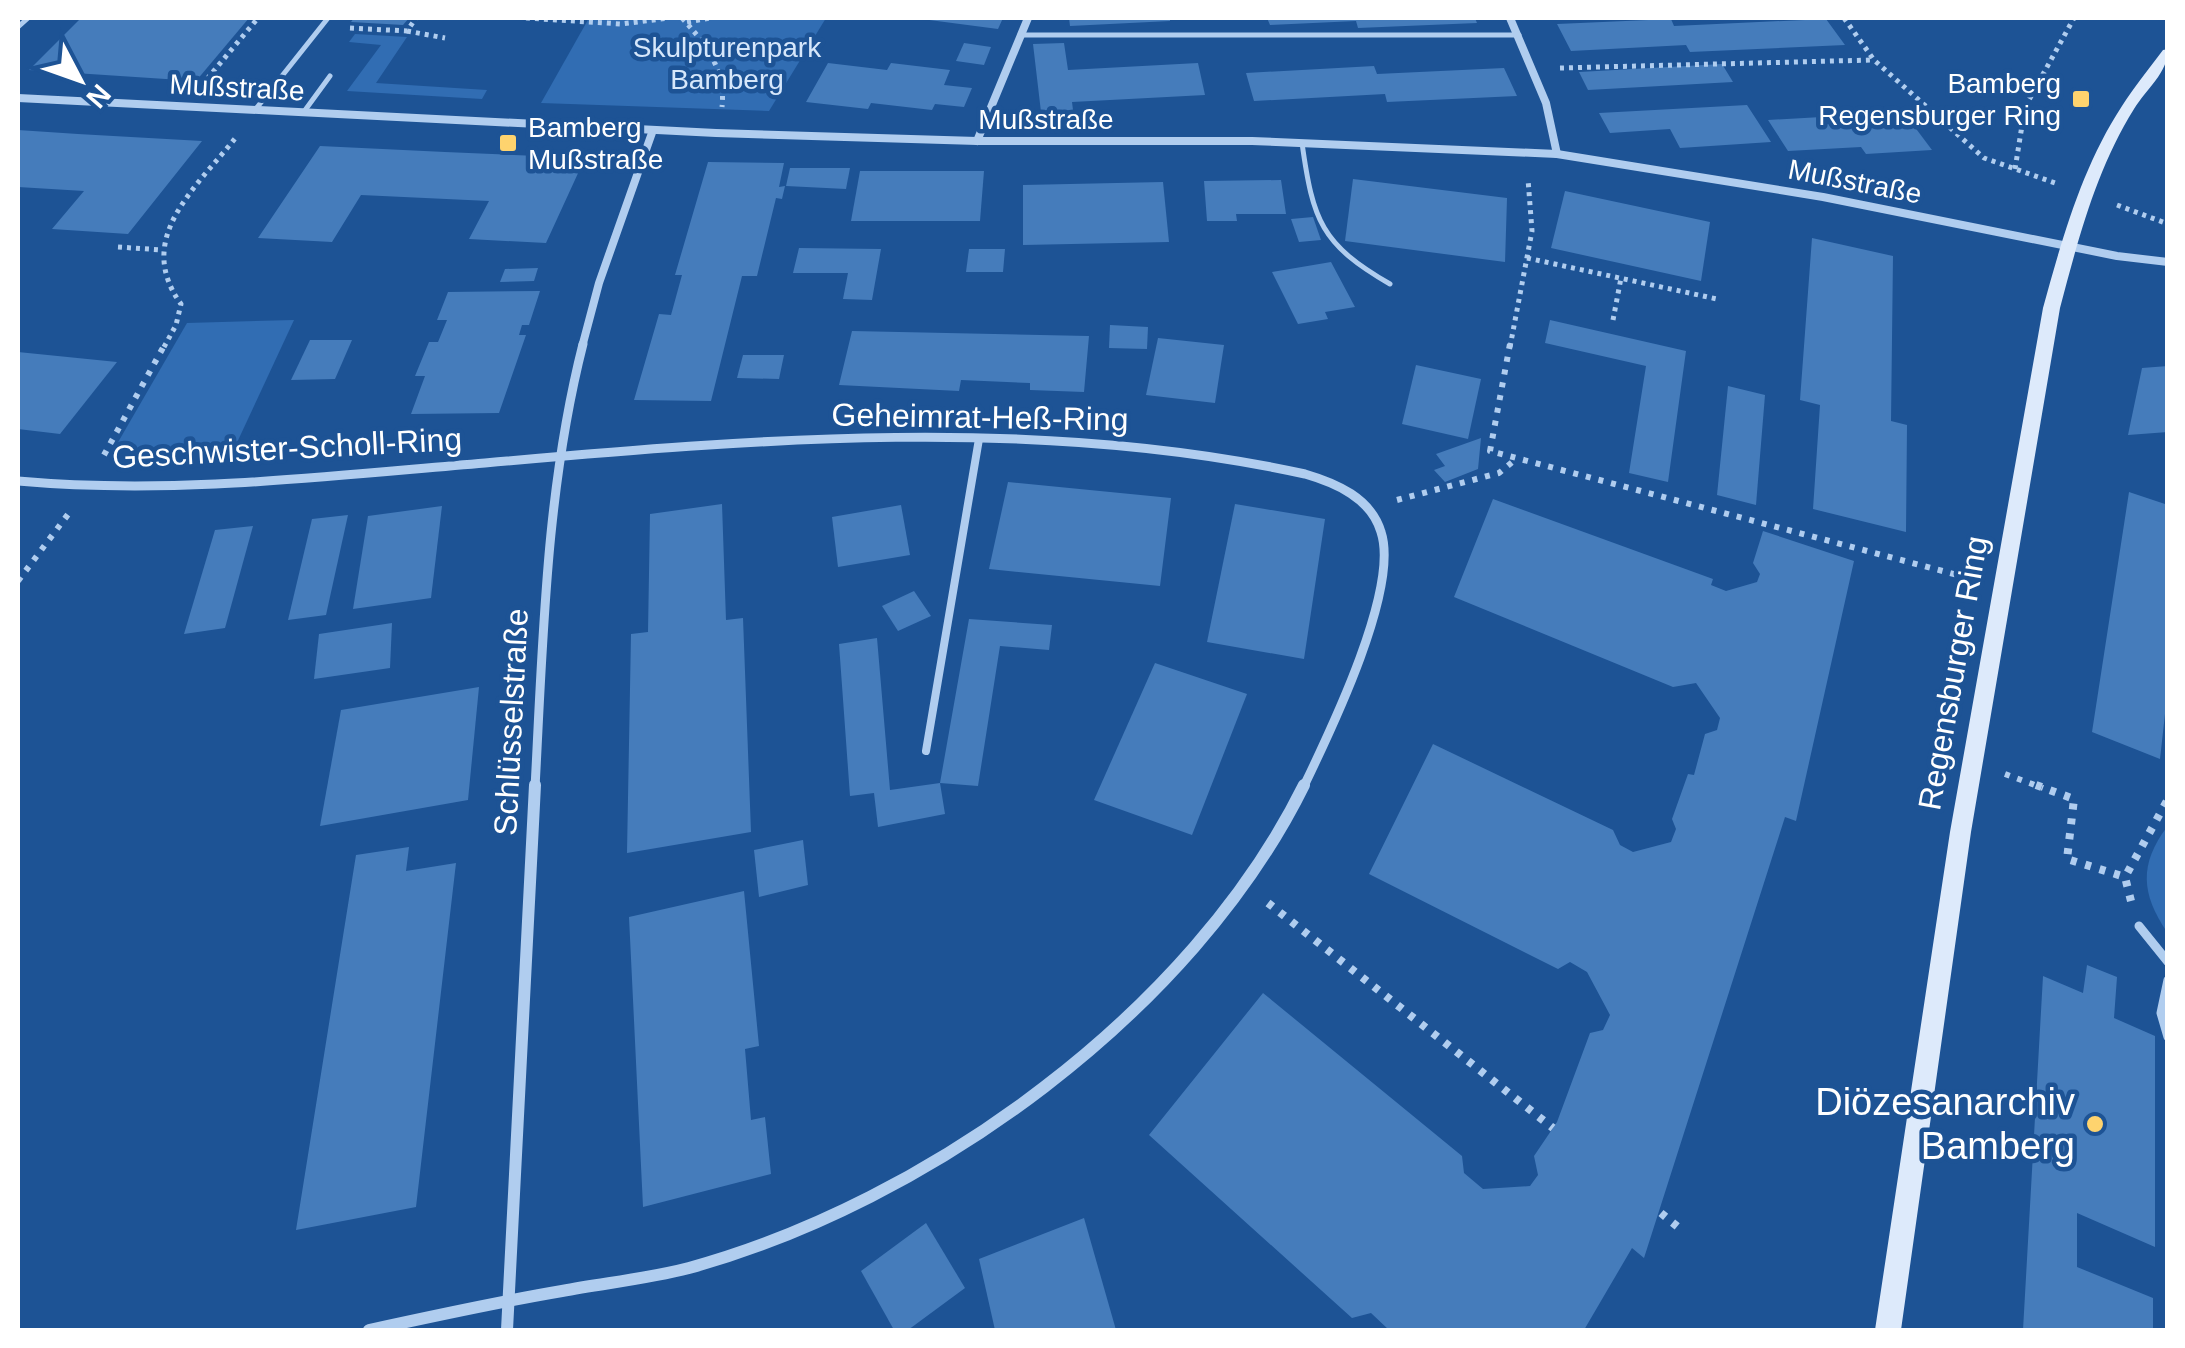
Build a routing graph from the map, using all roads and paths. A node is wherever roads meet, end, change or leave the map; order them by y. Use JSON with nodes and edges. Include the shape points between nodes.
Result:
{"nodes":[{"id":1,"x":28,"y":18,"type":"edge"},
{"id":2,"x":258,"y":18,"type":"edge"},
{"id":3,"x":328,"y":18,"type":"edge"},
{"id":4,"x":416,"y":18,"type":"edge"},
{"id":5,"x":526,"y":18,"type":"edge"},
{"id":6,"x":669,"y":18,"type":"edge"},
{"id":7,"x":710,"y":18,"type":"edge"},
{"id":8,"x":1028,"y":18,"type":"edge"},
{"id":9,"x":1510,"y":18,"type":"edge"},
{"id":10,"x":1844,"y":18,"type":"edge"},
{"id":11,"x":2074,"y":18,"type":"edge"},
{"id":12,"x":685,"y":20,"type":"edge"},
{"id":13,"x":321,"y":26,"type":"junction"},
{"id":14,"x":18,"y":27,"type":"edge"},
{"id":15,"x":407,"y":31,"type":"junction"},
{"id":16,"x":1020,"y":35,"type":"junction"},
{"id":17,"x":1518,"y":35,"type":"junction"},
{"id":18,"x":445,"y":38,"type":"dead end"},
{"id":19,"x":2168,"y":53,"type":"edge"},
{"id":20,"x":1874,"y":60,"type":"junction"},
{"id":21,"x":215,"y":70,"type":"dead end"},
{"id":22,"x":1534,"y":70,"type":"junction"},
{"id":23,"x":330,"y":76,"type":"dead end"},
{"id":24,"x":18,"y":98,"type":"edge"},
{"id":25,"x":256,"y":110,"type":"junction"},
{"id":26,"x":303,"y":112,"type":"junction"},
{"id":27,"x":653,"y":130,"type":"junction"},
{"id":28,"x":716,"y":133,"type":"junction"},
{"id":29,"x":977,"y":142,"type":"junction"},
{"id":30,"x":1302,"y":143,"type":"junction"},
{"id":31,"x":1526,"y":153,"type":"junction"},
{"id":32,"x":1557,"y":154,"type":"junction"},
{"id":33,"x":2066,"y":245,"type":"junction"},
{"id":34,"x":118,"y":247,"type":"dead end"},
{"id":35,"x":162,"y":250,"type":"junction"},
{"id":36,"x":1527,"y":258,"type":"junction"},
{"id":37,"x":2168,"y":262,"type":"edge"},
{"id":38,"x":1620,"y":278,"type":"junction"},
{"id":39,"x":1390,"y":284,"type":"dead end"},
{"id":40,"x":1717,"y":299,"type":"dead end"},
{"id":41,"x":1613,"y":320,"type":"dead end"},
{"id":42,"x":979,"y":439,"type":"junction"},
{"id":43,"x":560,"y":458,"type":"junction"},
{"id":44,"x":1517,"y":458,"type":"junction"},
{"id":45,"x":18,"y":482,"type":"edge"},
{"id":46,"x":86,"y":487,"type":"junction"},
{"id":47,"x":1368,"y":508,"type":"junction"},
{"id":48,"x":18,"y":581,"type":"edge"},
{"id":49,"x":2004,"y":587,"type":"junction"},
{"id":50,"x":926,"y":751,"type":"dead end"},
{"id":51,"x":1972,"y":762,"type":"junction"},
{"id":52,"x":2168,"y":800,"type":"edge"},
{"id":53,"x":2124,"y":877,"type":"junction"},
{"id":54,"x":1244,"y":884,"type":"junction"},
{"id":55,"x":2139,"y":926,"type":"joint"},
{"id":56,"x":2168,"y":962,"type":"edge"},
{"id":57,"x":2168,"y":980,"type":"edge"},
{"id":58,"x":2168,"y":1037,"type":"edge"},
{"id":59,"x":1553,"y":1128,"type":"dead end"},
{"id":60,"x":1661,"y":1213,"type":"dead end"},
{"id":61,"x":1684,"y":1232,"type":"dead end"},
{"id":62,"x":510,"y":1300,"type":"junction"},
{"id":63,"x":369,"y":1330,"type":"edge"},
{"id":64,"x":508,"y":1330,"type":"edge"},
{"id":65,"x":1888,"y":1330,"type":"edge"}],
"edges":[{"from":1,"to":14,"type":"lane"},
{"from":2,"to":21,"type":"path"},
{"from":3,"to":13,"type":"lane"},
{"from":4,"to":15,"type":"path"},
{"from":5,"to":6,"type":"path","via":[[621,24]]},
{"from":7,"to":12,"type":"path"},
{"from":8,"to":16,"type":"street"},
{"from":9,"to":17,"type":"street"},
{"from":10,"to":20,"type":"path"},
{"from":11,"to":20,"type":"path","via":[[2026,99],[2015,169],[1984,158]]},
{"from":12,"to":28,"type":"path","via":[[722,77]]},
{"from":13,"to":15,"type":"path"},
{"from":13,"to":25,"type":"lane"},
{"from":15,"to":18,"type":"path"},
{"from":16,"to":17,"type":"lane"},
{"from":16,"to":29,"type":"street"},
{"from":17,"to":22,"type":"street"},
{"from":19,"to":33,"type":"street","name":"Regensburger Ring","via":[[2116,132]]},
{"from":20,"to":22,"type":"path"},
{"from":22,"to":32,"type":"street"},
{"from":23,"to":26,"type":"lane"},
{"from":24,"to":25,"type":"street","name":"Mußstraße"},
{"from":25,"to":26,"type":"street","name":"Mußstraße"},
{"from":25,"to":35,"type":"path","via":[[179,214]]},
{"from":26,"to":27,"type":"street","name":"Mußstraße"},
{"from":27,"to":28,"type":"street","name":"Mußstraße"},
{"from":27,"to":43,"type":"street","name":"Schlüsselstraße","via":[[599,284]]},
{"from":28,"to":29,"type":"street","name":"Mußstraße"},
{"from":29,"to":30,"type":"street","name":"Mußstraße"},
{"from":30,"to":31,"type":"street","name":"Mußstraße"},
{"from":30,"to":39,"type":"lane","via":[[1306,178],[1330,241]]},
{"from":31,"to":32,"type":"street","name":"Mußstraße"},
{"from":31,"to":36,"type":"path","via":[[1532,232]]},
{"from":32,"to":33,"type":"street","name":"Mußstraße"},
{"from":33,"to":37,"type":"street","name":"Mußstraße"},
{"from":33,"to":49,"type":"street","name":"Regensburger Ring"},
{"from":34,"to":35,"type":"path"},
{"from":35,"to":46,"type":"path","via":[[165,281],[181,304],[176,325]]},
{"from":36,"to":38,"type":"path"},
{"from":36,"to":44,"type":"path","via":[[1490,452]]},
{"from":38,"to":40,"type":"path"},
{"from":38,"to":41,"type":"path"},
{"from":42,"to":43,"type":"street","name":"Geheimrat-Heß-Ring"},
{"from":42,"to":47,"type":"street","name":"Geheimrat-Heß-Ring","via":[[1144,448],[1288,471],[1344,488]]},
{"from":42,"to":50,"type":"lane"},
{"from":43,"to":46,"type":"street","name":"Geschwister-Scholl-Ring","via":[[186,487]]},
{"from":43,"to":62,"type":"street","name":"Schlüsselstraße","via":[[548,545]]},
{"from":44,"to":47,"type":"path","via":[[1499,473]]},
{"from":44,"to":49,"type":"path"},
{"from":45,"to":46,"type":"street","name":"Geschwister-Scholl-Ring"},
{"from":46,"to":48,"type":"path"},
{"from":47,"to":54,"type":"street","via":[[1384,546],[1366,642],[1321,757]]},
{"from":49,"to":51,"type":"street","name":"Regensburger Ring"},
{"from":51,"to":53,"type":"path","via":[[2074,800],[2067,858]]},
{"from":51,"to":65,"type":"street","name":"Regensburger Ring"},
{"from":52,"to":53,"type":"path"},
{"from":53,"to":55,"type":"path"},
{"from":54,"to":59,"type":"path"},
{"from":54,"to":62,"type":"street","via":[[1194,946],[1077,1056],[884,1192],[687,1268]]},
{"from":55,"to":56,"type":"lane"},
{"from":57,"to":58,"type":"lane","via":[[2161,1012]]},
{"from":60,"to":61,"type":"path"},
{"from":62,"to":63,"type":"street"},
{"from":62,"to":64,"type":"street","name":"Schlüsselstraße"}]}
